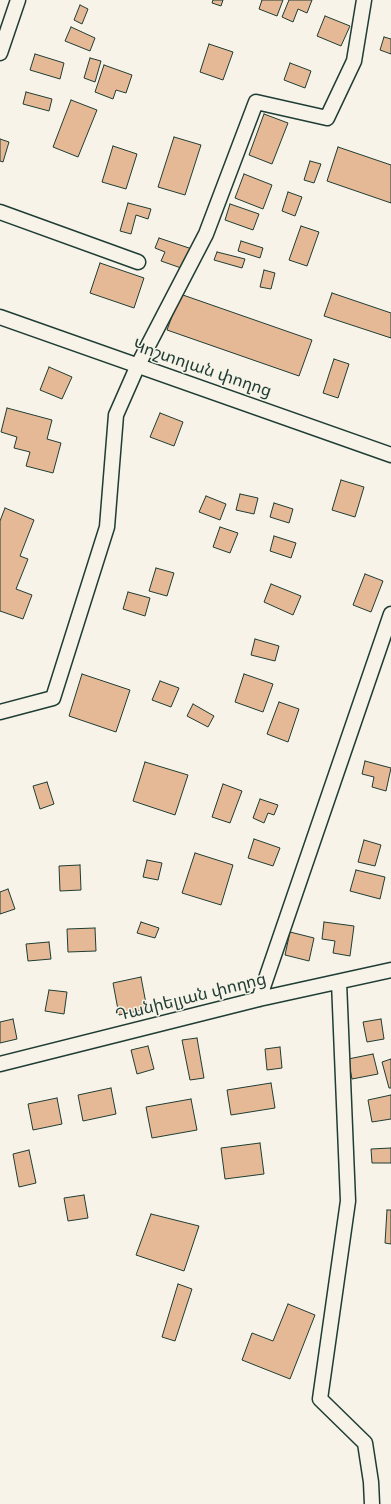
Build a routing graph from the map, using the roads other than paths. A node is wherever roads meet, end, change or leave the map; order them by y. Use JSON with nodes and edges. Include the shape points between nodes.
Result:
{"nodes":[{"id":1,"x":18,"y":0,"type":"edge"},
{"id":2,"x":364,"y":0,"type":"edge"},
{"id":3,"x":0,"y":53,"type":"edge"},
{"id":4,"x":0,"y":212,"type":"edge"},
{"id":5,"x":138,"y":262,"type":"dead end"},
{"id":6,"x":0,"y":317,"type":"edge"},
{"id":7,"x":138,"y":365,"type":"junction"},
{"id":8,"x":391,"y":455,"type":"edge"},
{"id":9,"x":391,"y":614,"type":"edge"},
{"id":10,"x":0,"y":712,"type":"edge"},
{"id":11,"x":391,"y":970,"type":"edge"},
{"id":12,"x":339,"y":982,"type":"junction"},
{"id":13,"x":259,"y":999,"type":"junction"},
{"id":14,"x":0,"y":1064,"type":"edge"},
{"id":15,"x":372,"y":1504,"type":"edge"}],
"edges":[{"from":1,"to":3,"type":"street"},
{"from":2,"to":7,"type":"street","via":[[354,61],[327,118],[256,102],[206,234]]},
{"from":4,"to":5,"type":"street"},
{"from":6,"to":7,"type":"street","name":"Կոշտոյան փողոց"},
{"from":7,"to":8,"type":"street","name":"Կոշտոյան փողոց"},
{"from":7,"to":10,"type":"street","via":[[116,415],[107,527],[53,698]]},
{"from":9,"to":13,"type":"street"},
{"from":11,"to":12,"type":"street","name":"Դանիելյան փողոց"},
{"from":12,"to":13,"type":"street","name":"Դանիելյան փողոց"},
{"from":12,"to":15,"type":"street","via":[[348,1201],[320,1399],[365,1443]]},
{"from":13,"to":14,"type":"street","name":"Դանիելյան փողոց"}]}
